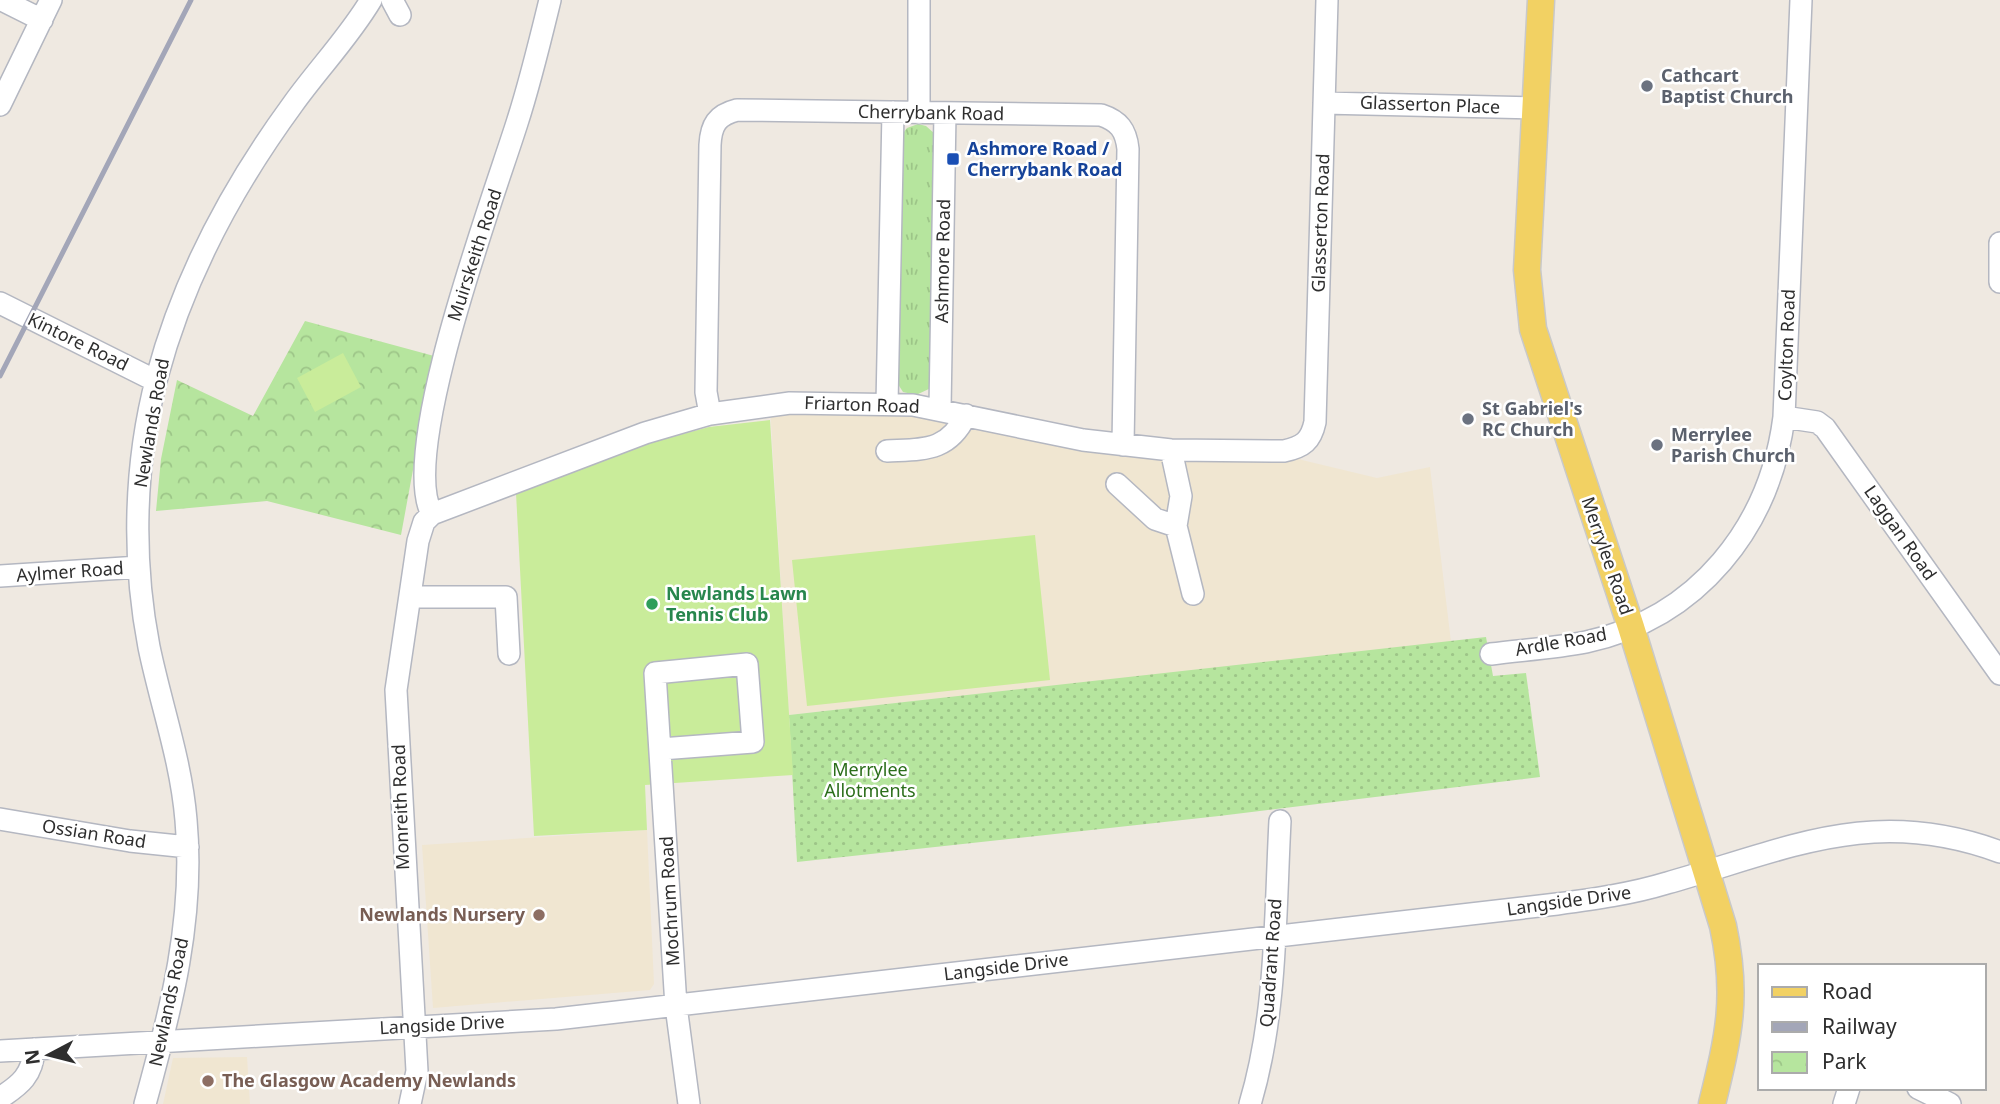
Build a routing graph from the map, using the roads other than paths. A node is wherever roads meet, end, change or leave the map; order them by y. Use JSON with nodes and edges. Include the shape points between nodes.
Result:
{"nodes":[{"id":1,"x":2,"y":0,"type":"edge"},
{"id":2,"x":51,"y":0,"type":"edge"},
{"id":3,"x":371,"y":0,"type":"edge"},
{"id":4,"x":550,"y":0,"type":"edge"},
{"id":5,"x":919,"y":0,"type":"edge"},
{"id":6,"x":1327,"y":0,"type":"edge"},
{"id":7,"x":1541,"y":0,"type":"edge"},
{"id":8,"x":1801,"y":0,"type":"edge"},
{"id":9,"x":42,"y":20,"type":"junction"},
{"id":10,"x":1325,"y":103,"type":"junction"},
{"id":11,"x":0,"y":105,"type":"edge"},
{"id":12,"x":1535,"y":108,"type":"junction"},
{"id":13,"x":893,"y":112,"type":"junction"},
{"id":14,"x":919,"y":113,"type":"junction"},
{"id":15,"x":945,"y":113,"type":"junction"},
{"id":16,"x":2000,"y":243,"type":"edge"},
{"id":17,"x":2000,"y":282,"type":"edge"},
{"id":18,"x":0,"y":303,"type":"edge"},
{"id":19,"x":156,"y":380,"type":"junction"},
{"id":20,"x":887,"y":404,"type":"junction"},
{"id":21,"x":940,"y":409,"type":"junction"},
{"id":22,"x":709,"y":414,"type":"junction"},
{"id":23,"x":966,"y":415,"type":"junction"},
{"id":24,"x":1784,"y":417,"type":"junction"},
{"id":25,"x":1305,"y":443,"type":"joint"},
{"id":26,"x":1123,"y":444,"type":"junction"},
{"id":27,"x":1171,"y":450,"type":"junction"},
{"id":28,"x":887,"y":451,"type":"dead end"},
{"id":29,"x":1117,"y":484,"type":"dead end"},
{"id":30,"x":432,"y":514,"type":"junction"},
{"id":31,"x":1176,"y":526,"type":"junction"},
{"id":32,"x":139,"y":567,"type":"junction"},
{"id":33,"x":0,"y":576,"type":"edge"},
{"id":34,"x":1193,"y":594,"type":"dead end"},
{"id":35,"x":410,"y":597,"type":"junction"},
{"id":36,"x":1631,"y":627,"type":"junction"},
{"id":37,"x":509,"y":654,"type":"dead end"},
{"id":38,"x":1491,"y":654,"type":"dead end"},
{"id":39,"x":2000,"y":674,"type":"edge"},
{"id":40,"x":661,"y":749,"type":"junction"},
{"id":41,"x":0,"y":819,"type":"edge"},
{"id":42,"x":1280,"y":821,"type":"dead end"},
{"id":43,"x":188,"y":847,"type":"junction"},
{"id":44,"x":2000,"y":852,"type":"edge"},
{"id":45,"x":1708,"y":870,"type":"junction"},
{"id":46,"x":1274,"y":936,"type":"junction"},
{"id":47,"x":676,"y":1006,"type":"junction"},
{"id":48,"x":415,"y":1027,"type":"junction"},
{"id":49,"x":162,"y":1043,"type":"junction"},
{"id":50,"x":34,"y":1049,"type":"junction"},
{"id":51,"x":0,"y":1051,"type":"edge"},
{"id":52,"x":1922,"y":1090,"type":"edge"},
{"id":53,"x":0,"y":1098,"type":"edge"},
{"id":54,"x":145,"y":1104,"type":"edge"},
{"id":55,"x":410,"y":1104,"type":"edge"},
{"id":56,"x":689,"y":1104,"type":"edge"},
{"id":57,"x":1250,"y":1104,"type":"edge"},
{"id":58,"x":1712,"y":1104,"type":"edge"},
{"id":59,"x":1950,"y":1104,"type":"edge"}],
"edges":[{"from":1,"to":9,"type":"street"},
{"from":2,"to":9,"type":"street"},
{"from":3,"to":19,"type":"street","name":"Newlands Road","via":[[293,104],[237,190],[194,272]]},
{"from":4,"to":30,"type":"street","name":"Muirskeith Road","via":[[527,92],[445,351],[425,470],[426,504]]},
{"from":5,"to":14,"type":"street"},
{"from":6,"to":10,"type":"street","name":"Glasserton Road"},
{"from":7,"to":12,"type":"main road","name":"Merrylee Road"},
{"from":8,"to":24,"type":"street","name":"Coylton Road"},
{"from":9,"to":11,"type":"street"},
{"from":10,"to":12,"type":"street","name":"Glasserton Place"},
{"from":10,"to":25,"type":"street","name":"Glasserton Road","via":[[1315,422]]},
{"from":12,"to":36,"type":"main road","name":"Merrylee Road","via":[[1527,270],[1533,329]]},
{"from":13,"to":14,"type":"street","name":"Cherrybank Road"},
{"from":13,"to":20,"type":"street"},
{"from":13,"to":22,"type":"street","name":"Cherrybank Road","via":[[737,110],[714,122],[710,145]]},
{"from":14,"to":15,"type":"street","name":"Cherrybank Road"},
{"from":15,"to":21,"type":"street","name":"Ashmore Road"},
{"from":15,"to":26,"type":"street","name":"Cherrybank Road","via":[[1101,115],[1124,131],[1128,149]]},
{"from":16,"to":17,"type":"street"},
{"from":18,"to":19,"type":"street","name":"Kintore Road"},
{"from":19,"to":32,"type":"street","name":"Newlands Road","via":[[141,463]]},
{"from":20,"to":21,"type":"street","name":"Friarton Road"},
{"from":20,"to":22,"type":"street","name":"Friarton Road","via":[[790,403]]},
{"from":21,"to":23,"type":"street","name":"Friarton Road"},
{"from":22,"to":30,"type":"street","name":"Friarton Road","via":[[645,433]]},
{"from":23,"to":26,"type":"street","name":"Friarton Road"},
{"from":23,"to":28,"type":"street","via":[[957,434],[932,448]]},
{"from":24,"to":36,"type":"street","name":"Coylton Road","via":[[1776,463],[1744,535],[1688,596]]},
{"from":24,"to":39,"type":"street","name":"Laggan Road","via":[[1817,422],[1825,428]]},
{"from":25,"to":27,"type":"street","name":"Friarton Road","via":[[1284,451]]},
{"from":26,"to":27,"type":"street","name":"Friarton Road"},
{"from":27,"to":31,"type":"street","via":[[1181,496]]},
{"from":29,"to":31,"type":"street","via":[[1155,519]]},
{"from":30,"to":35,"type":"street","name":"Monreith Road","via":[[418,541]]},
{"from":31,"to":34,"type":"street"},
{"from":32,"to":33,"type":"street","name":"Aylmer Road"},
{"from":32,"to":43,"type":"street","name":"Newlands Road","via":[[149,647],[180,765]]},
{"from":35,"to":37,"type":"street","via":[[506,597]]},
{"from":35,"to":48,"type":"street","name":"Monreith Road","via":[[396,690]]},
{"from":36,"to":38,"type":"street","name":"Ardle Road","via":[[1587,642]]},
{"from":36,"to":45,"type":"main road","name":"Merrylee Road"},
{"from":40,"to":40,"type":"street","name":"Mochrum Road","via":[[655,673],[747,664],[753,742]]},
{"from":40,"to":47,"type":"street","name":"Mochrum Road"},
{"from":41,"to":43,"type":"street","name":"Ossian Road"},
{"from":42,"to":46,"type":"street","name":"Quadrant Road"},
{"from":43,"to":49,"type":"street","name":"Newlands Road","via":[[184,937]]},
{"from":44,"to":45,"type":"street","name":"Langside Drive","via":[[1928,832],[1862,831],[1820,838]]},
{"from":45,"to":46,"type":"street","name":"Langside Drive","via":[[1613,896]]},
{"from":45,"to":58,"type":"main road","name":"Merrylee Road","via":[[1733,982],[1728,1037]]},
{"from":46,"to":47,"type":"street","name":"Langside Drive"},
{"from":46,"to":57,"type":"street","name":"Quadrant Road","via":[[1261,1069]]},
{"from":47,"to":48,"type":"street","name":"Langside Drive"},
{"from":47,"to":56,"type":"street"},
{"from":48,"to":49,"type":"street","name":"Langside Drive"},
{"from":48,"to":55,"type":"street","name":"Monreith Road","via":[[417,1071]]},
{"from":49,"to":50,"type":"street","name":"Langside Drive"},
{"from":49,"to":54,"type":"street","name":"Newlands Road"},
{"from":50,"to":51,"type":"street","name":"Langside Drive"},
{"from":50,"to":53,"type":"street","via":[[25,1079]]},
{"from":52,"to":59,"type":"street"}]}
